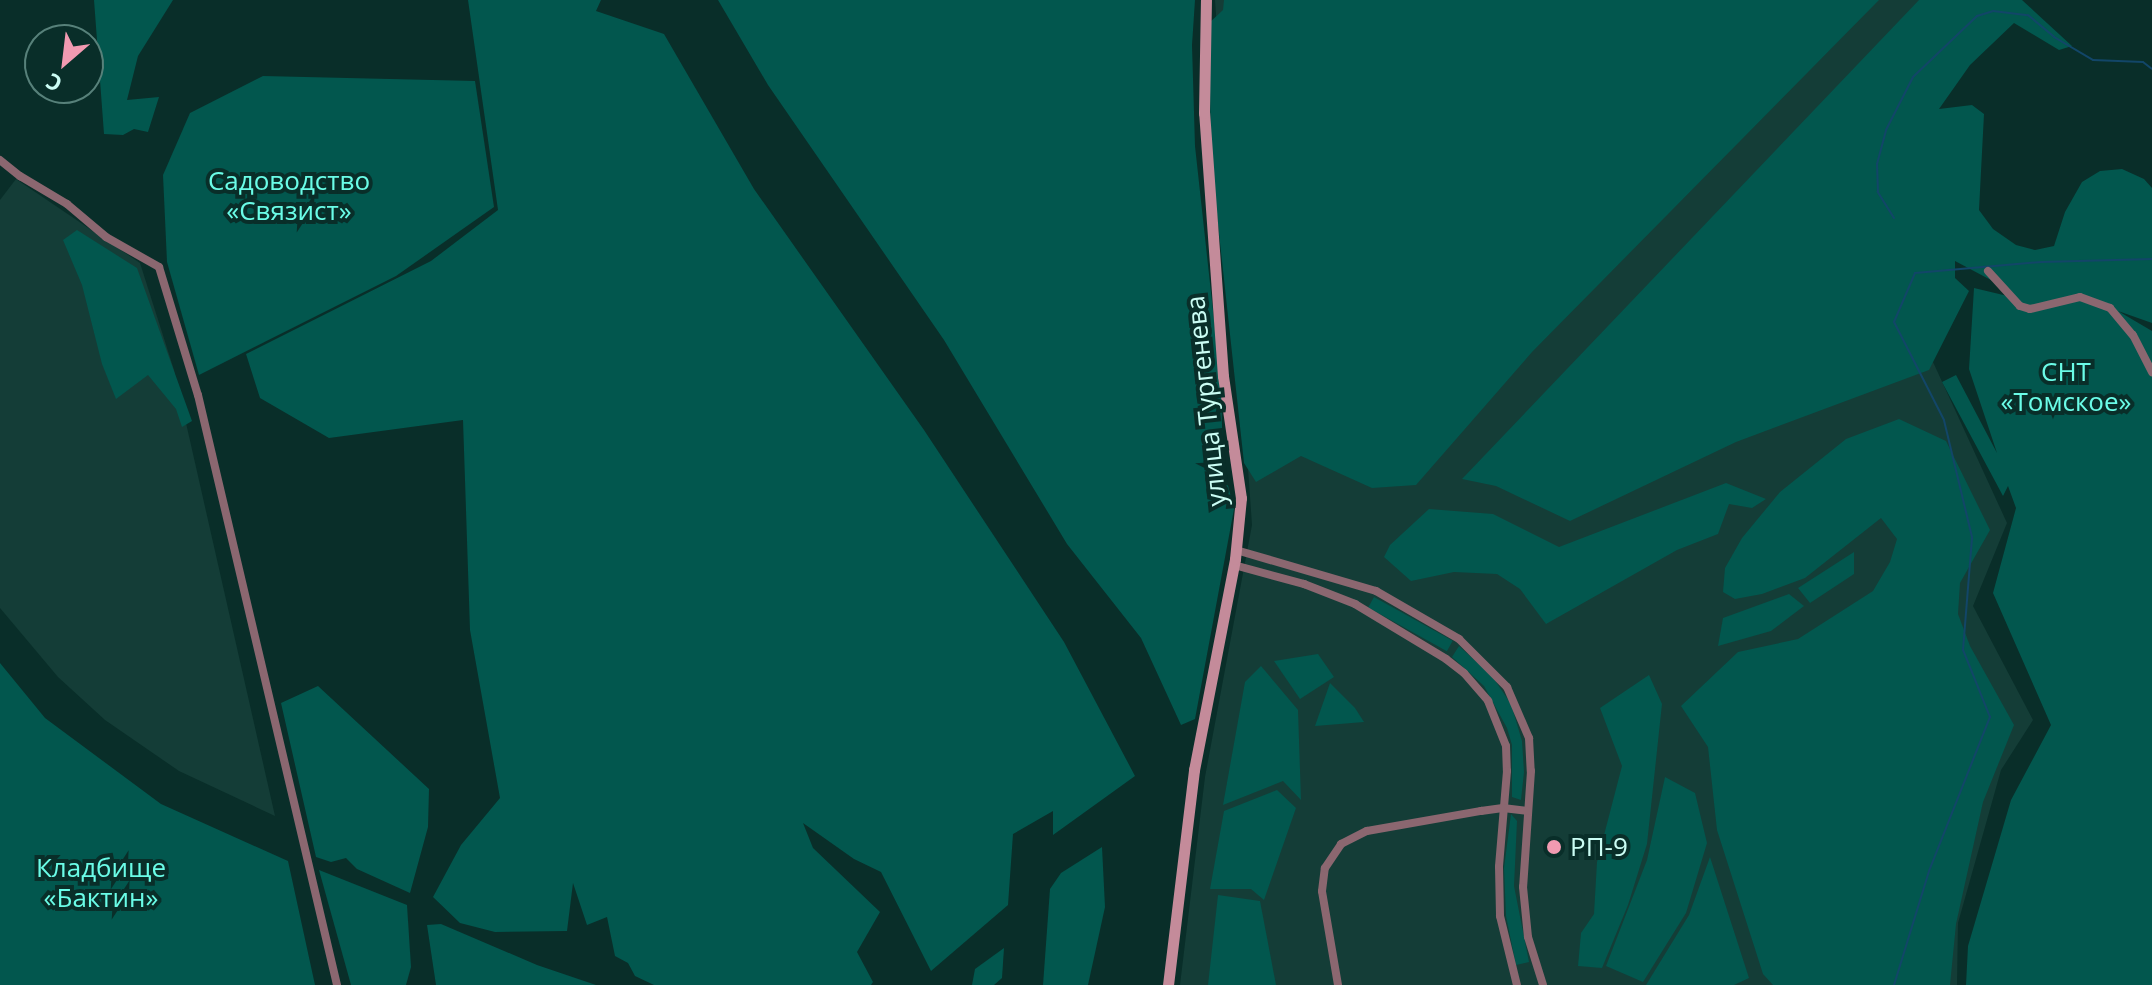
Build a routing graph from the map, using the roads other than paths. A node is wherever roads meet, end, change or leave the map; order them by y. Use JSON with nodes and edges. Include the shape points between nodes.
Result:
{"nodes":[{"id":1,"x":1206,"y":0,"type":"edge"},
{"id":2,"x":0,"y":160,"type":"edge"},
{"id":3,"x":1988,"y":271,"type":"dead end"},
{"id":4,"x":2152,"y":372,"type":"edge"},
{"id":5,"x":1236,"y":550,"type":"junction"},
{"id":6,"x":1234,"y":565,"type":"junction"},
{"id":7,"x":1374,"y":591,"type":"junction"},
{"id":8,"x":1366,"y":613,"type":"junction"},
{"id":9,"x":1503,"y":808,"type":"junction"},
{"id":10,"x":1528,"y":811,"type":"junction"},
{"id":11,"x":337,"y":985,"type":"edge"},
{"id":12,"x":1168,"y":985,"type":"edge"},
{"id":13,"x":1338,"y":985,"type":"edge"},
{"id":14,"x":1517,"y":985,"type":"edge"},
{"id":15,"x":1543,"y":985,"type":"edge"}],
"edges":[{"from":1,"to":5,"type":"street","name":"улица Тургенева","via":[[1204,113],[1223,376],[1241,498]]},
{"from":2,"to":11,"type":"street","via":[[106,237],[159,267],[201,410]]},
{"from":3,"to":4,"type":"street","via":[[2020,306],[2030,309],[2080,297],[2110,308],[2133,335]]},
{"from":5,"to":6,"type":"street","name":"улица Тургенева"},
{"from":5,"to":7,"type":"street"},
{"from":6,"to":8,"type":"street","via":[[1336,595]]},
{"from":6,"to":12,"type":"street","name":"улица Тургенева","via":[[1194,770]]},
{"from":7,"to":8,"type":"street","via":[[1363,599]]},
{"from":7,"to":10,"type":"street","via":[[1459,639],[1507,687],[1529,738]]},
{"from":8,"to":9,"type":"street","via":[[1446,659],[1480,689],[1506,746]]},
{"from":9,"to":10,"type":"street"},
{"from":9,"to":13,"type":"street","via":[[1367,831],[1334,851],[1322,891]]},
{"from":9,"to":14,"type":"street","via":[[1500,916]]},
{"from":10,"to":15,"type":"street","via":[[1522,869],[1525,914]]}]}
